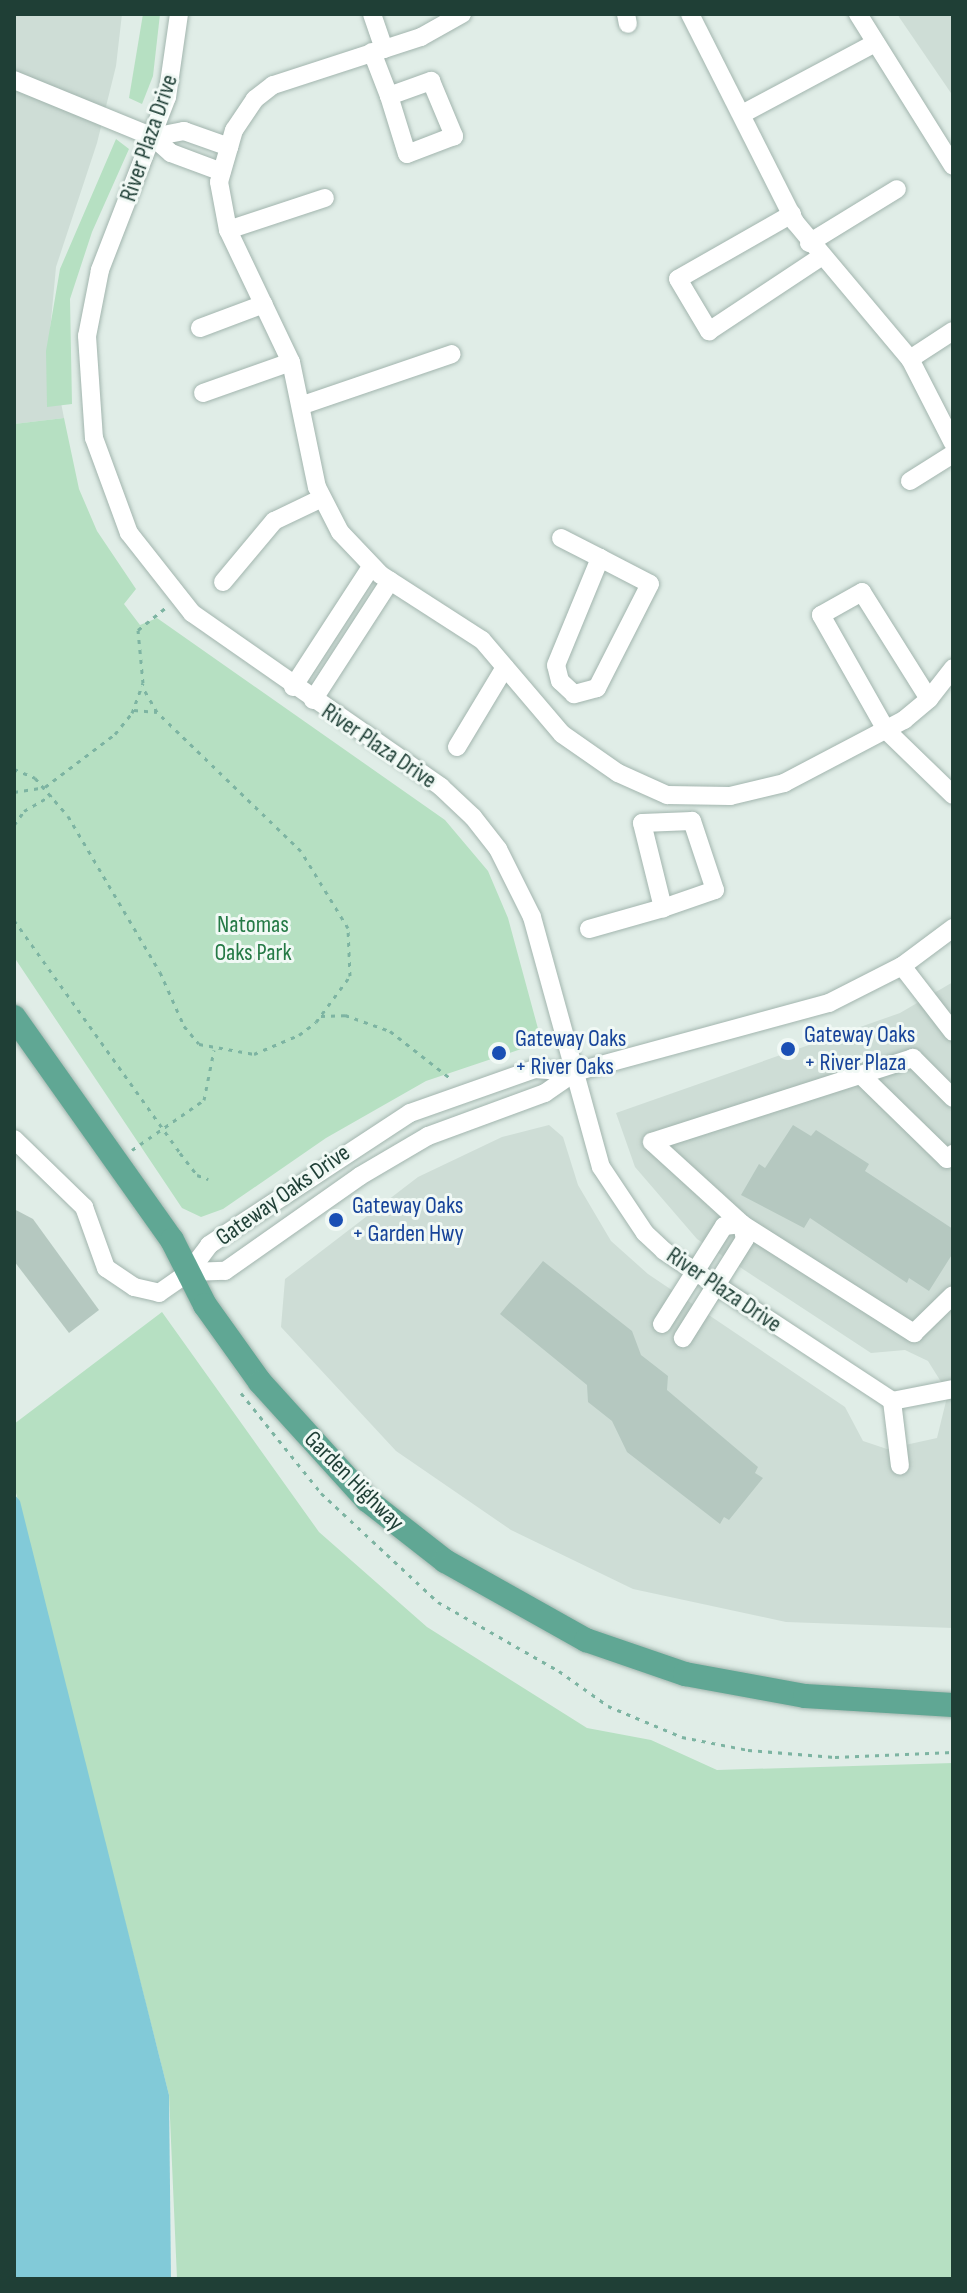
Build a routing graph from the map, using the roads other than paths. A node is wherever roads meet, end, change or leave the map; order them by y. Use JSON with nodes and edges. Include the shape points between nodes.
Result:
{"nodes":[{"id":1,"x":179,"y":14,"type":"edge"},
{"id":2,"x":372,"y":14,"type":"edge"},
{"id":3,"x":462,"y":14,"type":"edge"},
{"id":4,"x":690,"y":14,"type":"edge"},
{"id":5,"x":858,"y":14,"type":"edge"},
{"id":6,"x":430,"y":22,"type":"edge"},
{"id":7,"x":875,"y":43,"type":"junction"},
{"id":8,"x":378,"y":50,"type":"junction"},
{"id":9,"x":14,"y":80,"type":"edge"},
{"id":10,"x":389,"y":96,"type":"dead end"},
{"id":11,"x":744,"y":113,"type":"junction"},
{"id":12,"x":153,"y":137,"type":"junction"},
{"id":13,"x":229,"y":147,"type":"junction"},
{"id":14,"x":953,"y":166,"type":"edge"},
{"id":15,"x":222,"y":172,"type":"junction"},
{"id":16,"x":897,"y":189,"type":"dead end"},
{"id":17,"x":325,"y":198,"type":"dead end"},
{"id":18,"x":792,"y":214,"type":"junction"},
{"id":19,"x":228,"y":230,"type":"junction"},
{"id":20,"x":815,"y":250,"type":"junction"},
{"id":21,"x":264,"y":304,"type":"junction"},
{"id":22,"x":200,"y":328,"type":"dead end"},
{"id":23,"x":953,"y":331,"type":"edge"},
{"id":24,"x":452,"y":354,"type":"dead end"},
{"id":25,"x":910,"y":359,"type":"junction"},
{"id":26,"x":291,"y":362,"type":"junction"},
{"id":27,"x":203,"y":393,"type":"dead end"},
{"id":28,"x":303,"y":405,"type":"junction"},
{"id":29,"x":953,"y":443,"type":"edge"},
{"id":30,"x":953,"y":454,"type":"edge"},
{"id":31,"x":910,"y":481,"type":"dead end"},
{"id":32,"x":322,"y":498,"type":"junction"},
{"id":33,"x":561,"y":538,"type":"dead end"},
{"id":34,"x":600,"y":558,"type":"junction"},
{"id":35,"x":371,"y":567,"type":"junction"},
{"id":36,"x":390,"y":581,"type":"junction"},
{"id":37,"x":223,"y":582,"type":"dead end"},
{"id":38,"x":505,"y":667,"type":"junction"},
{"id":39,"x":953,"y":668,"type":"edge"},
{"id":40,"x":293,"y":687,"type":"junction"},
{"id":41,"x":568,"y":691,"type":"junction"},
{"id":42,"x":929,"y":699,"type":"junction"},
{"id":43,"x":313,"y":700,"type":"junction"},
{"id":44,"x":543,"y":715,"type":"junction"},
{"id":45,"x":886,"y":730,"type":"junction"},
{"id":46,"x":457,"y":747,"type":"dead end"},
{"id":47,"x":953,"y":795,"type":"edge"},
{"id":48,"x":674,"y":796,"type":"junction"},
{"id":49,"x":668,"y":820,"type":"junction"},
{"id":50,"x":663,"y":908,"type":"junction"},
{"id":51,"x":953,"y":928,"type":"edge"},
{"id":52,"x":589,"y":929,"type":"dead end"},
{"id":53,"x":902,"y":966,"type":"junction"},
{"id":54,"x":14,"y":1017,"type":"edge"},
{"id":55,"x":953,"y":1032,"type":"edge"},
{"id":56,"x":575,"y":1072,"type":"junction"},
{"id":57,"x":861,"y":1075,"type":"junction"},
{"id":58,"x":953,"y":1098,"type":"edge"},
{"id":59,"x":14,"y":1139,"type":"edge"},
{"id":60,"x":953,"y":1154,"type":"edge"},
{"id":61,"x":742,"y":1224,"type":"junction"},
{"id":62,"x":189,"y":1272,"type":"junction"},
{"id":63,"x":695,"y":1272,"type":"junction"},
{"id":64,"x":716,"y":1286,"type":"junction"},
{"id":65,"x":953,"y":1295,"type":"edge"},
{"id":66,"x":662,"y":1324,"type":"dead end"},
{"id":67,"x":683,"y":1338,"type":"dead end"},
{"id":68,"x":953,"y":1389,"type":"edge"},
{"id":69,"x":892,"y":1401,"type":"junction"},
{"id":70,"x":900,"y":1466,"type":"dead end"},
{"id":71,"x":953,"y":1695,"type":"edge"},
{"id":72,"x":872,"y":1700,"type":"junction"},
{"id":73,"x":953,"y":1705,"type":"edge"}],
"edges":[{"from":1,"to":12,"type":"street","name":"River Plaza Drive","via":[[167,97]]},
{"from":2,"to":8,"type":"street"},
{"from":3,"to":6,"type":"street"},
{"from":4,"to":11,"type":"street"},
{"from":5,"to":7,"type":"street"},
{"from":6,"to":8,"type":"street"},
{"from":7,"to":11,"type":"street"},
{"from":7,"to":14,"type":"street"},
{"from":8,"to":10,"type":"street"},
{"from":8,"to":13,"type":"street","via":[[273,85],[245,110]]},
{"from":9,"to":12,"type":"street"},
{"from":11,"to":18,"type":"street"},
{"from":12,"to":13,"type":"street","via":[[184,131]]},
{"from":12,"to":15,"type":"street","via":[[171,153]]},
{"from":12,"to":40,"type":"street","name":"River Plaza Drive","via":[[100,270],[87,336],[94,438],[114,503],[147,562],[218,635]]},
{"from":13,"to":15,"type":"street"},
{"from":15,"to":19,"type":"street","via":[[219,196]]},
{"from":16,"to":20,"type":"street"},
{"from":17,"to":19,"type":"street"},
{"from":18,"to":20,"type":"street"},
{"from":18,"to":20,"type":"street","via":[[678,279],[709,331]]},
{"from":19,"to":21,"type":"street"},
{"from":20,"to":25,"type":"street"},
{"from":21,"to":22,"type":"street"},
{"from":21,"to":26,"type":"street"},
{"from":23,"to":25,"type":"street"},
{"from":24,"to":28,"type":"street"},
{"from":25,"to":29,"type":"street"},
{"from":26,"to":27,"type":"street"},
{"from":26,"to":28,"type":"street"},
{"from":28,"to":32,"type":"street"},
{"from":30,"to":31,"type":"street"},
{"from":32,"to":35,"type":"street","via":[[340,532]]},
{"from":32,"to":37,"type":"street","via":[[274,521]]},
{"from":33,"to":34,"type":"street"},
{"from":34,"to":41,"type":"street","via":[[556,665]]},
{"from":34,"to":41,"type":"street","via":[[650,584],[597,688],[581,695]]},
{"from":35,"to":36,"type":"street"},
{"from":35,"to":40,"type":"street"},
{"from":36,"to":38,"type":"street","via":[[468,629]]},
{"from":36,"to":43,"type":"street"},
{"from":38,"to":44,"type":"street"},
{"from":38,"to":46,"type":"street"},
{"from":39,"to":42,"type":"street"},
{"from":40,"to":43,"type":"street","name":"River Plaza Drive"},
{"from":41,"to":44,"type":"street"},
{"from":42,"to":45,"type":"street"},
{"from":42,"to":45,"type":"street","via":[[862,592],[821,615]]},
{"from":43,"to":56,"type":"street","name":"River Plaza Drive","via":[[441,787],[498,849],[532,917]]},
{"from":44,"to":48,"type":"street","via":[[594,759]]},
{"from":45,"to":47,"type":"street"},
{"from":45,"to":48,"type":"street","via":[[784,783],[730,796]]},
{"from":48,"to":49,"type":"street"},
{"from":49,"to":50,"type":"street","via":[[642,823]]},
{"from":49,"to":50,"type":"street","via":[[692,821],[715,890]]},
{"from":50,"to":52,"type":"street"},
{"from":51,"to":53,"type":"street","name":"Gateway Oaks Drive"},
{"from":53,"to":55,"type":"street"},
{"from":53,"to":56,"type":"street","name":"Gateway Oaks Drive","via":[[799,1014]]},
{"from":54,"to":62,"type":"main road","name":"Garden Highway","via":[[172,1240]]},
{"from":56,"to":62,"type":"street","name":"Gateway Oaks Drive","via":[[545,1093],[428,1136],[360,1176],[225,1271]]},
{"from":56,"to":62,"type":"street","name":"Gateway Oaks Drive","via":[[535,1069],[410,1113],[209,1245]]},
{"from":56,"to":63,"type":"street","name":"River Plaza Drive","via":[[601,1167],[614,1192],[645,1233]]},
{"from":57,"to":58,"type":"street","via":[[913,1058]]},
{"from":57,"to":60,"type":"street","via":[[947,1159]]},
{"from":57,"to":61,"type":"street","via":[[652,1142]]},
{"from":59,"to":62,"type":"street","via":[[84,1207],[106,1268],[118,1280],[159,1293]]},
{"from":61,"to":63,"type":"street","via":[[724,1226]]},
{"from":61,"to":64,"type":"street","via":[[745,1239]]},
{"from":61,"to":65,"type":"street","via":[[914,1333]]},
{"from":62,"to":72,"type":"main road","name":"Garden Highway","via":[[260,1382],[332,1465],[405,1532],[479,1583],[586,1640],[685,1674],[805,1696]]},
{"from":63,"to":64,"type":"street","name":"River Plaza Drive"},
{"from":63,"to":66,"type":"street"},
{"from":64,"to":67,"type":"street"},
{"from":64,"to":69,"type":"street","name":"River Plaza Drive"},
{"from":68,"to":69,"type":"street"},
{"from":69,"to":70,"type":"street"},
{"from":71,"to":72,"type":"main road","name":"Garden Highway"},
{"from":72,"to":73,"type":"main road","name":"Garden Highway"}]}
